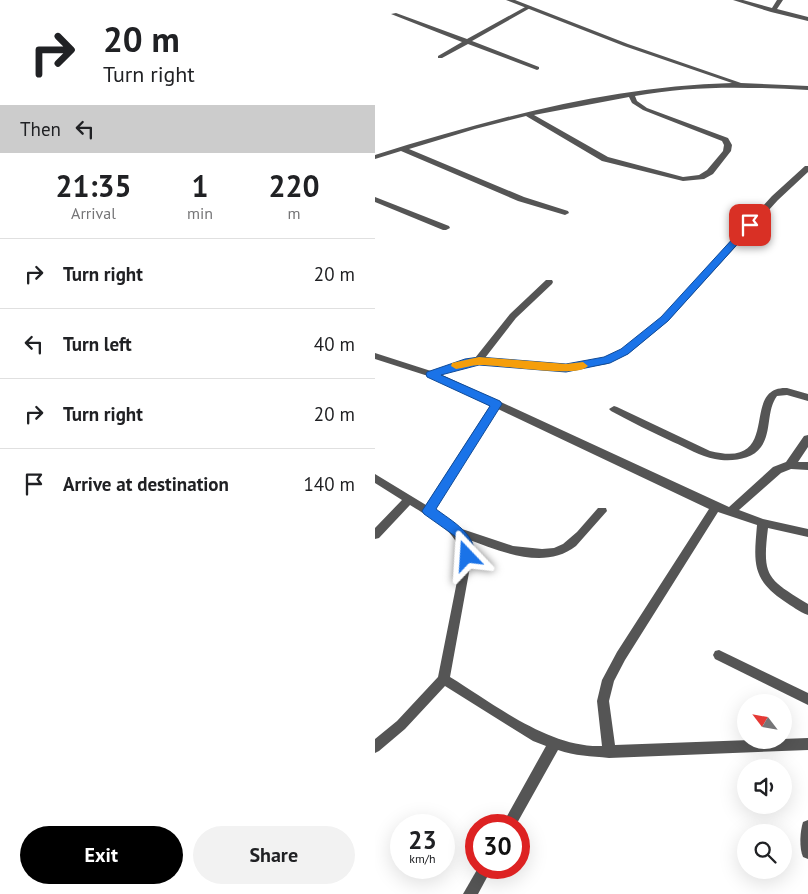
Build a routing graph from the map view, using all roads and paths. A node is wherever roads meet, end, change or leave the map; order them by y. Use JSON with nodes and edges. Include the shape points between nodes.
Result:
{"nodes":[{"id":1,"x":509,"y":0,"type":"edge"},
{"id":2,"x":736,"y":0,"type":"edge"},
{"id":3,"x":779,"y":0,"type":"edge"},
{"id":4,"x":744,"y":1,"type":"edge"},
{"id":5,"x":529,"y":7,"type":"junction"},
{"id":6,"x":773,"y":11,"type":"junction"},
{"id":7,"x":394,"y":14,"type":"dead end"},
{"id":8,"x":808,"y":18,"type":"edge"},
{"id":9,"x":467,"y":42,"type":"junction"},
{"id":10,"x":440,"y":57,"type":"dead end"},
{"id":11,"x":537,"y":68,"type":"dead end"},
{"id":12,"x":744,"y":85,"type":"junction"},
{"id":13,"x":808,"y":88,"type":"edge"},
{"id":14,"x":631,"y":94,"type":"junction"},
{"id":15,"x":527,"y":114,"type":"junction"},
{"id":16,"x":402,"y":149,"type":"junction"},
{"id":17,"x":375,"y":157,"type":"edge"},
{"id":18,"x":808,"y":168,"type":"edge"},
{"id":19,"x":375,"y":199,"type":"edge"},
{"id":20,"x":565,"y":213,"type":"dead end"},
{"id":21,"x":446,"y":228,"type":"dead end"},
{"id":22,"x":549,"y":282,"type":"dead end"},
{"id":23,"x":375,"y":356,"type":"edge"},
{"id":24,"x":479,"y":361,"type":"junction"},
{"id":25,"x":431,"y":374,"type":"junction"},
{"id":26,"x":808,"y":398,"type":"edge"},
{"id":27,"x":496,"y":404,"type":"junction"},
{"id":28,"x":614,"y":409,"type":"dead end"},
{"id":29,"x":808,"y":439,"type":"edge"},
{"id":30,"x":791,"y":465,"type":"junction"},
{"id":31,"x":808,"y":466,"type":"edge"},
{"id":32,"x":375,"y":478,"type":"edge"},
{"id":33,"x":409,"y":499,"type":"junction"},
{"id":34,"x":716,"y":507,"type":"junction"},
{"id":35,"x":428,"y":511,"type":"junction"},
{"id":36,"x":602,"y":511,"type":"dead end"},
{"id":37,"x":730,"y":512,"type":"junction"},
{"id":38,"x":763,"y":523,"type":"junction"},
{"id":39,"x":459,"y":532,"type":"junction"},
{"id":40,"x":808,"y":533,"type":"edge"},
{"id":41,"x":375,"y":535,"type":"edge"},
{"id":42,"x":808,"y":610,"type":"edge"},
{"id":43,"x":719,"y":655,"type":"dead end"},
{"id":44,"x":444,"y":679,"type":"junction"},
{"id":45,"x":808,"y":699,"type":"edge"},
{"id":46,"x":555,"y":743,"type":"junction"},
{"id":47,"x":808,"y":744,"type":"edge"},
{"id":48,"x":375,"y":747,"type":"edge"},
{"id":49,"x":609,"y":752,"type":"junction"},
{"id":50,"x":515,"y":814,"type":"edge"},
{"id":51,"x":808,"y":827,"type":"edge"},
{"id":52,"x":808,"y":852,"type":"edge"},
{"id":53,"x":479,"y":879,"type":"edge"},
{"id":54,"x":470,"y":894,"type":"edge"}],
"edges":[{"from":1,"to":5,"type":"street"},
{"from":2,"to":4,"type":"street"},
{"from":3,"to":6,"type":"street"},
{"from":4,"to":6,"type":"street"},
{"from":5,"to":9,"type":"street"},
{"from":5,"to":12,"type":"street","via":[[626,45]]},
{"from":6,"to":8,"type":"street"},
{"from":7,"to":9,"type":"street"},
{"from":9,"to":10,"type":"street"},
{"from":9,"to":11,"type":"street"},
{"from":12,"to":13,"type":"street"},
{"from":12,"to":14,"type":"street","via":[[695,86]]},
{"from":14,"to":15,"type":"street"},
{"from":14,"to":15,"type":"street","via":[[635,102],[645,109],[725,140],[727,151],[710,172],[701,177],[683,179],[605,159]]},
{"from":15,"to":16,"type":"street"},
{"from":16,"to":17,"type":"street"},
{"from":16,"to":20,"type":"street","via":[[521,199]]},
{"from":18,"to":24,"type":"street","via":[[775,198],[665,319],[625,352],[607,361],[566,368]]},
{"from":19,"to":21,"type":"street"},
{"from":22,"to":24,"type":"street","via":[[513,316]]},
{"from":23,"to":25,"type":"street"},
{"from":24,"to":25,"type":"street"},
{"from":25,"to":27,"type":"street"},
{"from":26,"to":28,"type":"street","via":[[791,392],[775,394],[769,401],[755,449],[730,457],[709,454]]},
{"from":27,"to":34,"type":"street"},
{"from":27,"to":35,"type":"street"},
{"from":29,"to":30,"type":"street"},
{"from":30,"to":31,"type":"street"},
{"from":30,"to":37,"type":"street","via":[[777,470]]},
{"from":32,"to":33,"type":"street"},
{"from":33,"to":35,"type":"street"},
{"from":33,"to":41,"type":"street"},
{"from":34,"to":37,"type":"street"},
{"from":34,"to":49,"type":"street","via":[[608,680],[603,701]]},
{"from":35,"to":39,"type":"street"},
{"from":36,"to":39,"type":"street","via":[[569,546],[556,552],[526,553]]},
{"from":37,"to":38,"type":"street"},
{"from":38,"to":40,"type":"street"},
{"from":38,"to":42,"type":"street","via":[[760,563],[764,575],[776,588]]},
{"from":39,"to":44,"type":"street","via":[[467,556]]},
{"from":43,"to":45,"type":"street"},
{"from":44,"to":46,"type":"street","via":[[537,737]]},
{"from":44,"to":48,"type":"street","via":[[401,725]]},
{"from":46,"to":49,"type":"street","via":[[568,748]]},
{"from":46,"to":50,"type":"street"},
{"from":47,"to":49,"type":"street"},
{"from":51,"to":52,"type":"street"},
{"from":53,"to":54,"type":"street"}]}
